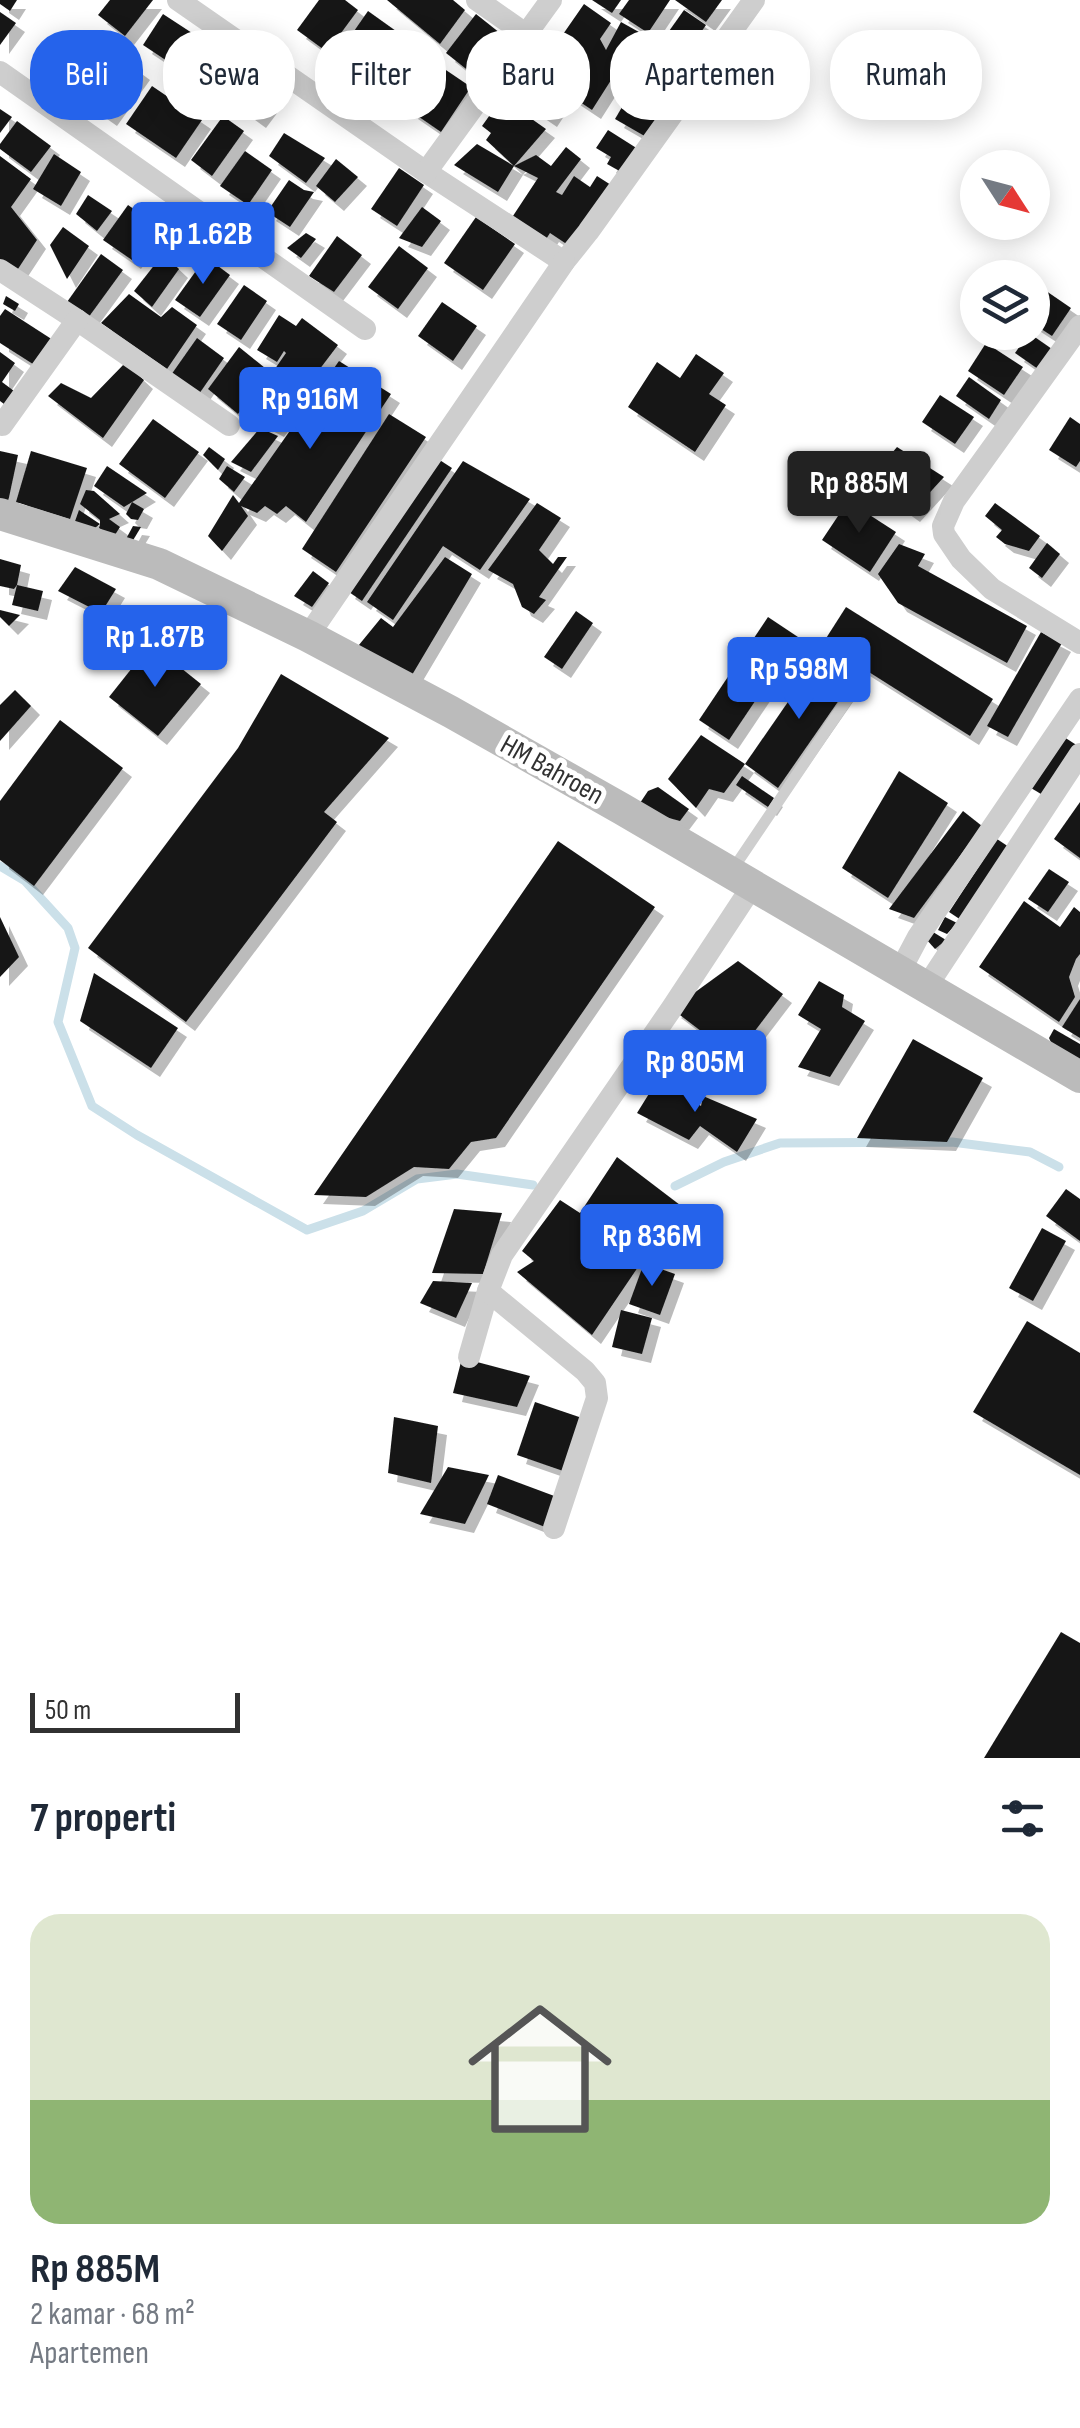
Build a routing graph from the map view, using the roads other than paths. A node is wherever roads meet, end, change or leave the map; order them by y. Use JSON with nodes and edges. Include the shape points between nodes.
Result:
{"nodes":[{"id":1,"x":178,"y":0,"type":"edge"},
{"id":2,"x":477,"y":0,"type":"edge"},
{"id":3,"x":551,"y":0,"type":"edge"},
{"id":4,"x":754,"y":0,"type":"edge"},
{"id":5,"x":519,"y":30,"type":"edge"},
{"id":6,"x":530,"y":30,"type":"edge"},
{"id":7,"x":0,"y":72,"type":"edge"},
{"id":8,"x":466,"y":117,"type":"edge"},
{"id":9,"x":426,"y":172,"type":"junction"},
{"id":10,"x":564,"y":262,"type":"junction"},
{"id":11,"x":0,"y":270,"type":"edge"},
{"id":12,"x":77,"y":320,"type":"junction"},
{"id":13,"x":1080,"y":326,"type":"edge"},
{"id":14,"x":365,"y":329,"type":"dead end"},
{"id":15,"x":228,"y":424,"type":"dead end"},
{"id":16,"x":2,"y":425,"type":"edge"},
{"id":17,"x":0,"y":514,"type":"edge"},
{"id":18,"x":308,"y":636,"type":"junction"},
{"id":19,"x":1080,"y":643,"type":"edge"},
{"id":20,"x":851,"y":694,"type":"dead end"},
{"id":21,"x":1080,"y":698,"type":"edge"},
{"id":22,"x":1080,"y":754,"type":"edge"},
{"id":23,"x":742,"y":878,"type":"junction"},
{"id":24,"x":913,"y":978,"type":"junction"},
{"id":25,"x":1080,"y":1077,"type":"edge"},
{"id":26,"x":488,"y":1290,"type":"junction"},
{"id":27,"x":468,"y":1357,"type":"dead end"},
{"id":28,"x":554,"y":1528,"type":"dead end"}],
"edges":[{"from":1,"to":9,"type":"street"},
{"from":2,"to":5,"type":"street"},
{"from":3,"to":6,"type":"street"},
{"from":4,"to":10,"type":"street"},
{"from":7,"to":14,"type":"street"},
{"from":8,"to":9,"type":"street"},
{"from":9,"to":10,"type":"street"},
{"from":10,"to":18,"type":"street"},
{"from":11,"to":12,"type":"street"},
{"from":12,"to":15,"type":"street"},
{"from":12,"to":16,"type":"street"},
{"from":13,"to":19,"type":"street","via":[[954,501],[943,526],[978,578]]},
{"from":17,"to":18,"type":"street","name":"HM Bahroen","via":[[159,564]]},
{"from":18,"to":23,"type":"street","name":"HM Bahroen"},
{"from":20,"to":23,"type":"lane"},
{"from":21,"to":24,"type":"street","via":[[918,936]]},
{"from":22,"to":24,"type":"street"},
{"from":23,"to":24,"type":"street","name":"HM Bahroen"},
{"from":23,"to":26,"type":"street","via":[[672,1008],[502,1255]]},
{"from":24,"to":25,"type":"street","name":"HM Bahroen"},
{"from":26,"to":27,"type":"street"},
{"from":26,"to":28,"type":"street","via":[[595,1384]]}]}
